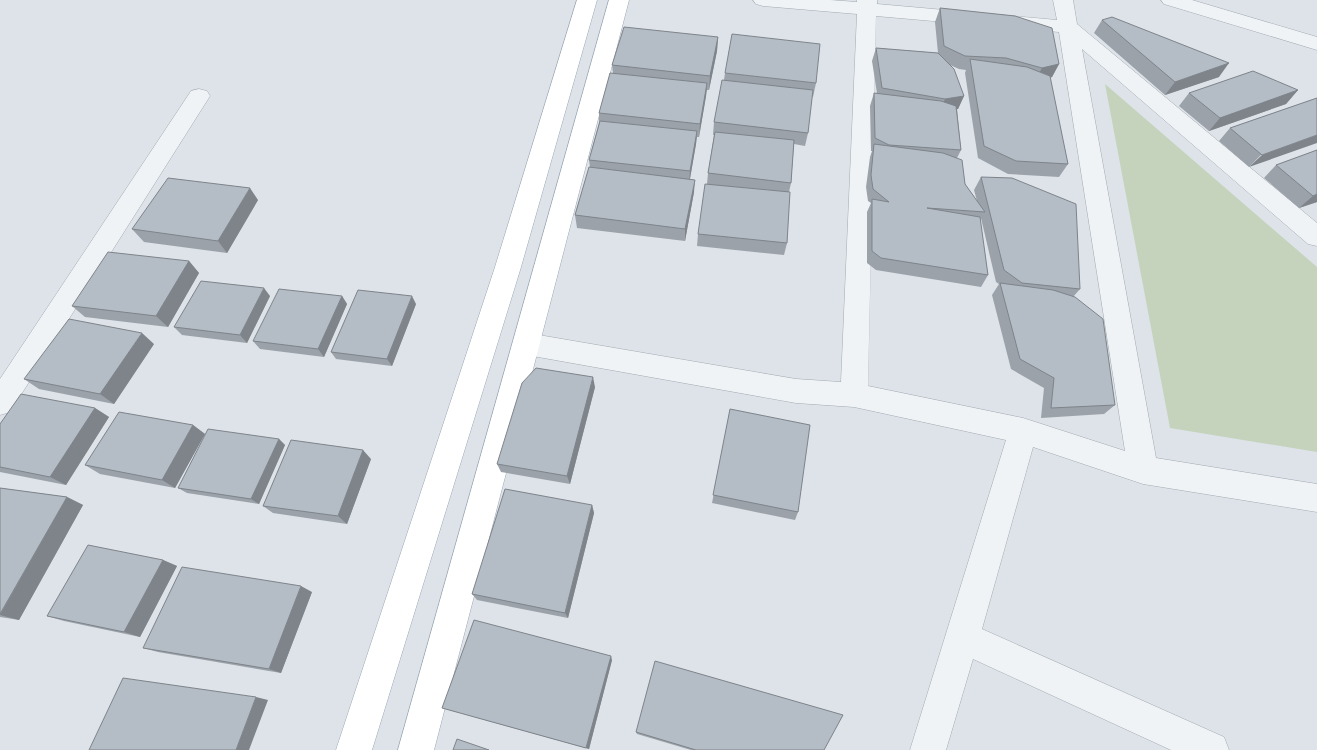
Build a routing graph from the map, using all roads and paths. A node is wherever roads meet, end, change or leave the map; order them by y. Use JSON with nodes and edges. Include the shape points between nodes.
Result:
{"nodes":[{"id":1,"x":587,"y":0,"type":"edge"},
{"id":2,"x":618,"y":0,"type":"edge"},
{"id":3,"x":763,"y":0,"type":"edge"},
{"id":4,"x":1063,"y":0,"type":"edge"},
{"id":5,"x":1171,"y":0,"type":"edge"},
{"id":6,"x":867,"y":5,"type":"edge"},
{"id":7,"x":1068,"y":28,"type":"junction"},
{"id":8,"x":1317,"y":44,"type":"edge"},
{"id":9,"x":199,"y":96,"type":"dead end"},
{"id":10,"x":1317,"y":237,"type":"edge"},
{"id":11,"x":527,"y":344,"type":"junction"},
{"id":12,"x":854,"y":395,"type":"junction"},
{"id":13,"x":0,"y":404,"type":"edge"},
{"id":14,"x":1023,"y":431,"type":"junction"},
{"id":15,"x":1143,"y":470,"type":"junction"},
{"id":16,"x":1317,"y":498,"type":"edge"},
{"id":17,"x":963,"y":637,"type":"junction"},
{"id":18,"x":354,"y":750,"type":"edge"},
{"id":19,"x":416,"y":750,"type":"edge"},
{"id":20,"x":928,"y":750,"type":"edge"},
{"id":21,"x":1212,"y":750,"type":"edge"}],
"edges":[{"from":1,"to":18,"type":"main road","via":[[508,268]]},
{"from":2,"to":11,"type":"main road"},
{"from":3,"to":6,"type":"street"},
{"from":4,"to":7,"type":"street"},
{"from":5,"to":8,"type":"street"},
{"from":6,"to":7,"type":"street"},
{"from":6,"to":12,"type":"street"},
{"from":7,"to":10,"type":"street"},
{"from":7,"to":15,"type":"street"},
{"from":9,"to":13,"type":"street"},
{"from":11,"to":12,"type":"street","via":[[796,391]]},
{"from":11,"to":19,"type":"main road"},
{"from":12,"to":14,"type":"street"},
{"from":14,"to":15,"type":"street"},
{"from":14,"to":17,"type":"street"},
{"from":15,"to":16,"type":"street"},
{"from":17,"to":20,"type":"street"},
{"from":17,"to":21,"type":"street"}]}
